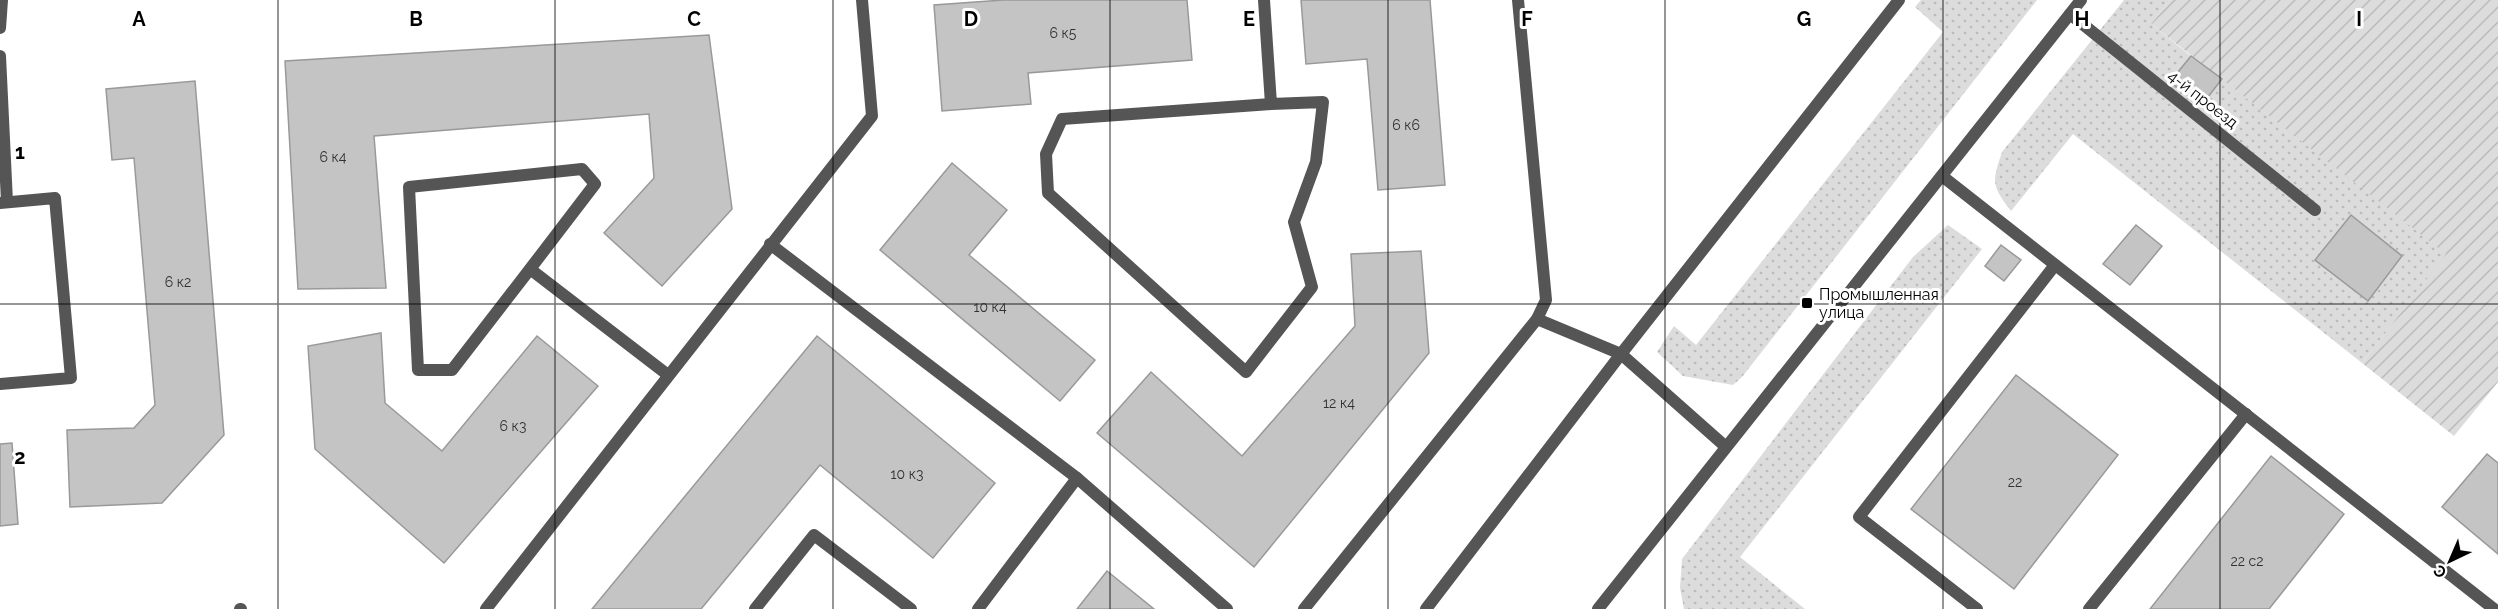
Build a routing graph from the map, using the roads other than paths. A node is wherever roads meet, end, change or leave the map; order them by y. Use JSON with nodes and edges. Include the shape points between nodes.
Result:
{"nodes":[{"id":1,"x":2,"y":0,"type":"edge"},
{"id":2,"x":862,"y":0,"type":"edge"},
{"id":3,"x":1264,"y":0,"type":"edge"},
{"id":4,"x":1518,"y":0,"type":"edge"},
{"id":5,"x":1899,"y":0,"type":"edge"},
{"id":6,"x":2081,"y":0,"type":"edge"},
{"id":7,"x":2070,"y":14,"type":"junction"},
{"id":8,"x":0,"y":28,"type":"edge"},
{"id":9,"x":0,"y":56,"type":"edge"},
{"id":10,"x":1271,"y":104,"type":"junction"},
{"id":11,"x":1942,"y":176,"type":"junction"},
{"id":12,"x":4,"y":203,"type":"edge"},
{"id":13,"x":2315,"y":210,"type":"dead end"},
{"id":14,"x":770,"y":244,"type":"junction"},
{"id":15,"x":2055,"y":265,"type":"junction"},
{"id":16,"x":530,"y":269,"type":"junction"},
{"id":17,"x":1537,"y":319,"type":"junction"},
{"id":18,"x":1621,"y":354,"type":"junction"},
{"id":19,"x":668,"y":375,"type":"junction"},
{"id":20,"x":0,"y":384,"type":"edge"},
{"id":21,"x":2246,"y":414,"type":"junction"},
{"id":22,"x":1726,"y":447,"type":"junction"},
{"id":23,"x":1077,"y":478,"type":"junction"},
{"id":24,"x":1601,"y":608,"type":"edge"},
{"id":25,"x":486,"y":609,"type":"edge"},
{"id":26,"x":755,"y":609,"type":"edge"},
{"id":27,"x":910,"y":609,"type":"edge"},
{"id":28,"x":978,"y":609,"type":"edge"},
{"id":29,"x":1227,"y":609,"type":"edge"},
{"id":30,"x":1304,"y":609,"type":"edge"},
{"id":31,"x":1426,"y":609,"type":"edge"},
{"id":32,"x":1977,"y":609,"type":"edge"},
{"id":33,"x":2090,"y":609,"type":"edge"},
{"id":34,"x":2494,"y":609,"type":"edge"}],
"edges":[{"from":1,"to":8,"type":"street"},
{"from":2,"to":14,"type":"street","via":[[872,116]]},
{"from":3,"to":10,"type":"street"},
{"from":4,"to":17,"type":"street","via":[[1546,300]]},
{"from":5,"to":18,"type":"street"},
{"from":6,"to":7,"type":"street"},
{"from":7,"to":11,"type":"street"},
{"from":7,"to":13,"type":"street","name":"4-й проезд"},
{"from":9,"to":12,"type":"street"},
{"from":10,"to":10,"type":"street","via":[[1062,119],[1046,154],[1048,193],[1246,372],[1312,287],[1294,222],[1316,162],[1323,102]]},
{"from":11,"to":15,"type":"street"},
{"from":11,"to":22,"type":"street"},
{"from":12,"to":20,"type":"street","via":[[55,198],[71,378]]},
{"from":14,"to":19,"type":"street"},
{"from":14,"to":23,"type":"street"},
{"from":15,"to":21,"type":"street"},
{"from":15,"to":32,"type":"street","via":[[1859,517]]},
{"from":16,"to":16,"type":"street","via":[[452,370],[418,370],[409,188],[582,169],[595,184]]},
{"from":16,"to":19,"type":"street"},
{"from":17,"to":18,"type":"street"},
{"from":17,"to":30,"type":"street"},
{"from":18,"to":22,"type":"street"},
{"from":18,"to":31,"type":"street"},
{"from":19,"to":25,"type":"street"},
{"from":21,"to":33,"type":"street"},
{"from":21,"to":34,"type":"street"},
{"from":22,"to":24,"type":"street"},
{"from":23,"to":28,"type":"street"},
{"from":23,"to":29,"type":"street"},
{"from":26,"to":27,"type":"street","via":[[814,536]]}]}
